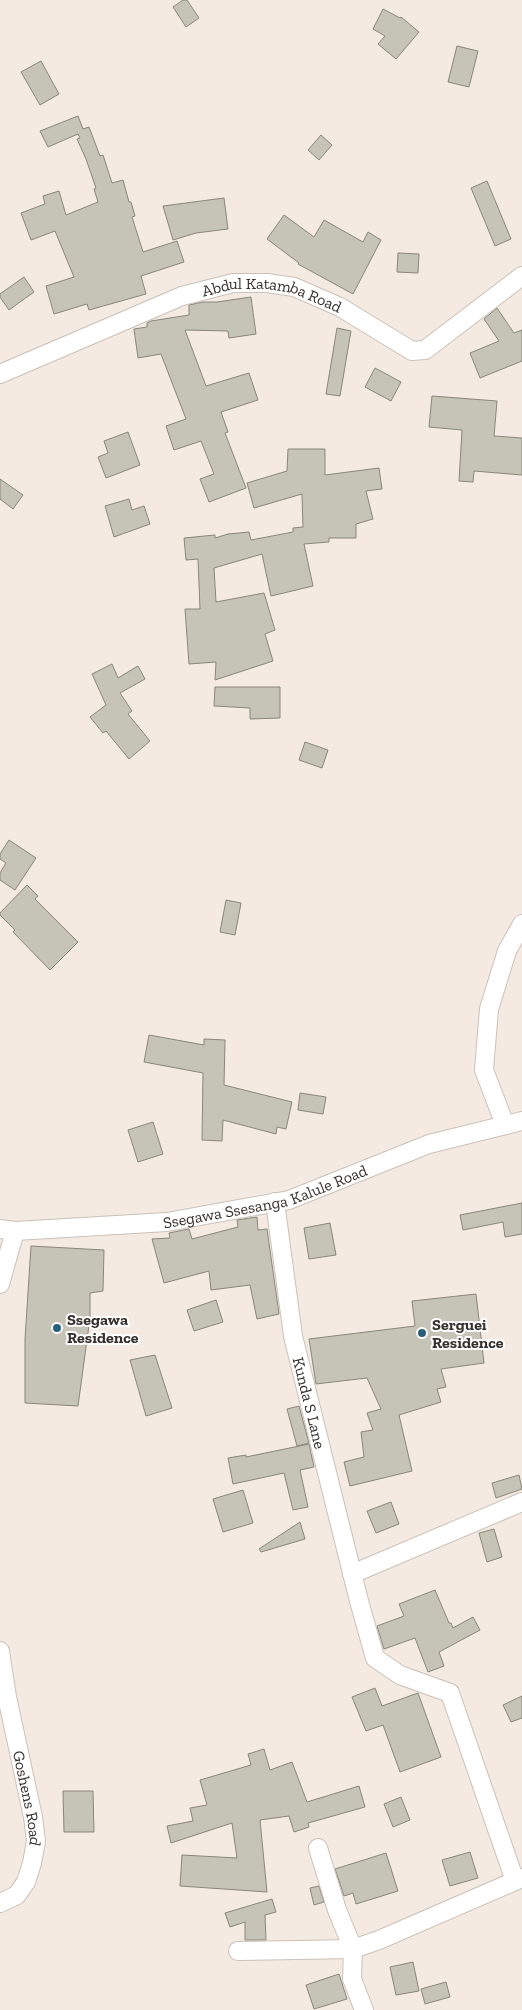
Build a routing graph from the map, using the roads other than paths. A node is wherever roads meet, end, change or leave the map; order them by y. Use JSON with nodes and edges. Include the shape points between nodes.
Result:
{"nodes":[{"id":1,"x":522,"y":276,"type":"edge"},
{"id":2,"x":0,"y":374,"type":"edge"},
{"id":3,"x":522,"y":924,"type":"edge"},
{"id":4,"x":513,"y":1124,"type":"edge"},
{"id":5,"x":275,"y":1202,"type":"junction"},
{"id":6,"x":7,"y":1230,"type":"edge"},
{"id":7,"x":0,"y":1284,"type":"edge"},
{"id":8,"x":522,"y":1502,"type":"edge"},
{"id":9,"x":352,"y":1574,"type":"junction"},
{"id":10,"x":0,"y":1651,"type":"edge"},
{"id":11,"x":318,"y":1848,"type":"dead end"},
{"id":12,"x":518,"y":1880,"type":"edge"},
{"id":13,"x":0,"y":1903,"type":"edge"},
{"id":14,"x":352,"y":1949,"type":"junction"},
{"id":15,"x":238,"y":1951,"type":"dead end"},
{"id":16,"x":364,"y":2010,"type":"edge"}],
"edges":[{"from":1,"to":2,"type":"street","name":"Abdul Katamba Road","via":[[425,350],[418,352],[412,352],[340,306],[294,287],[233,283],[182,296]]},
{"from":3,"to":4,"type":"street","via":[[507,951],[489,1009],[484,1070]]},
{"from":4,"to":5,"type":"street","name":"Ssegawa Ssesanga Kalule Road","via":[[403,1152],[333,1183]]},
{"from":5,"to":6,"type":"street","name":"Ssegawa Ssesanga Kalule Road","via":[[167,1222]]},
{"from":5,"to":9,"type":"street","name":"Kunda S Lane","via":[[293,1336]]},
{"from":6,"to":7,"type":"street"},
{"from":8,"to":9,"type":"street"},
{"from":9,"to":12,"type":"street","name":"Kunda S Lane","via":[[375,1658],[400,1675],[450,1693]]},
{"from":10,"to":13,"type":"street","name":"Goshens Road","via":[[36,1841],[26,1882],[18,1895]]},
{"from":11,"to":14,"type":"street"},
{"from":12,"to":14,"type":"street"},
{"from":14,"to":15,"type":"street"},
{"from":14,"to":16,"type":"street","via":[[352,1980]]}]}
